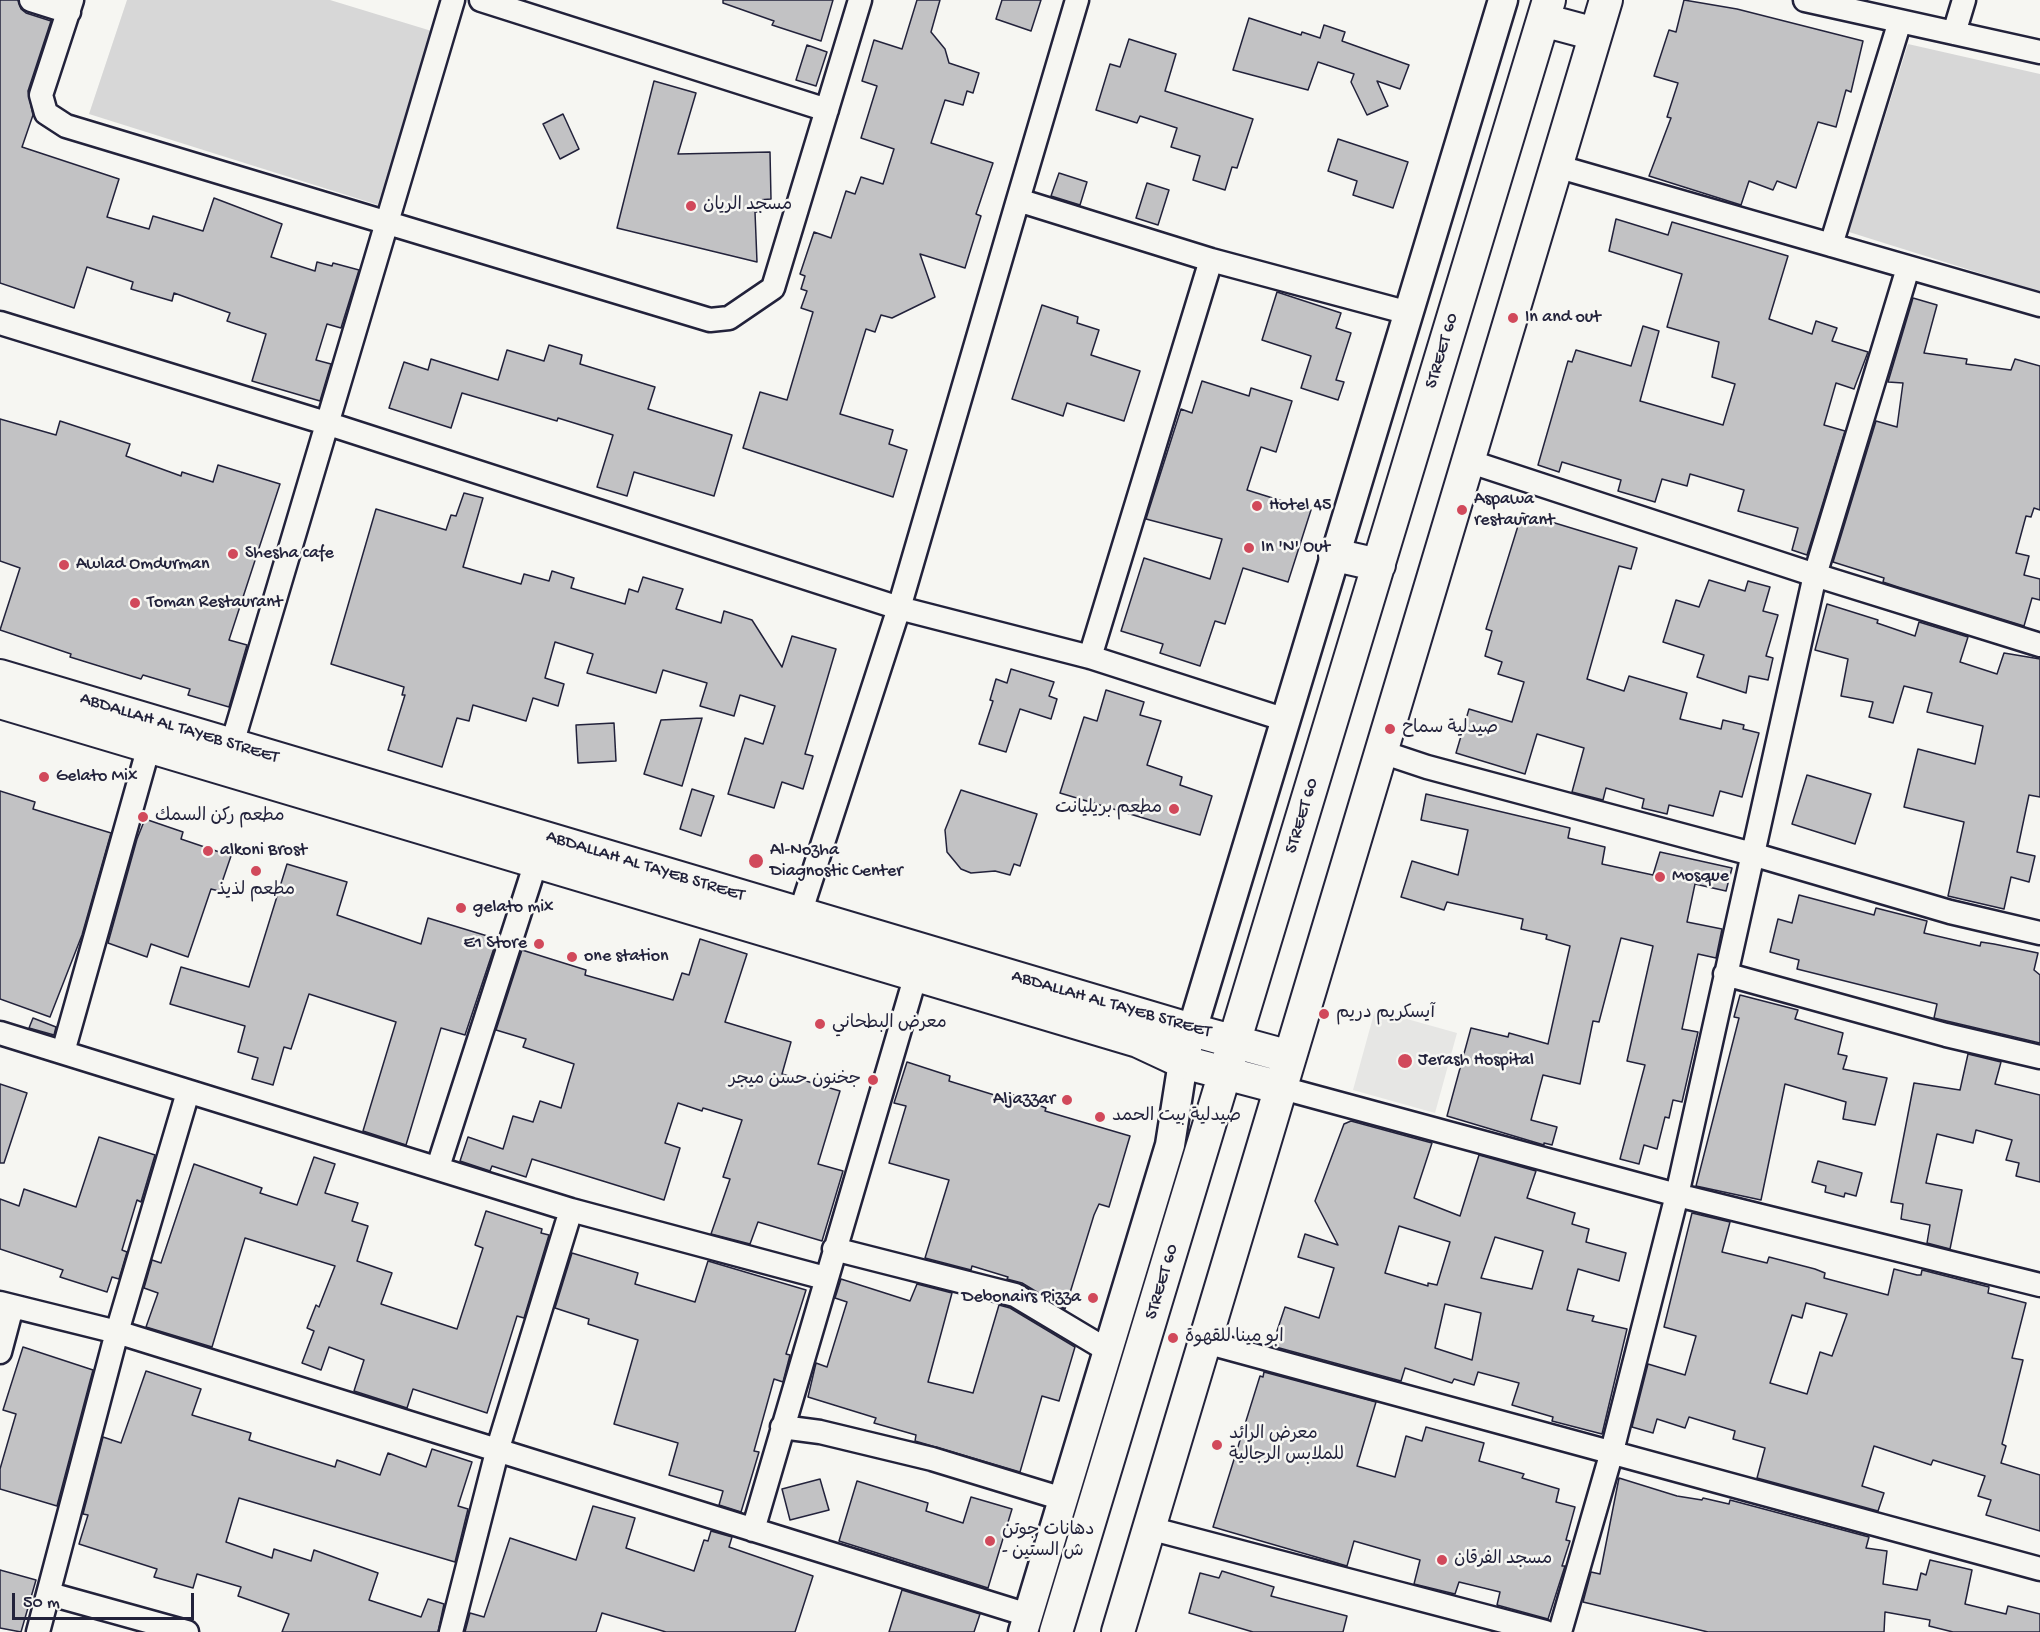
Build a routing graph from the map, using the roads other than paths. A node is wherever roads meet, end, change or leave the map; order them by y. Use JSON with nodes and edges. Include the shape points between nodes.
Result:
{"nodes":[{"id":1,"x":32,"y":0,"type":"edge"},
{"id":2,"x":453,"y":0,"type":"edge"},
{"id":3,"x":481,"y":0,"type":"edge"},
{"id":4,"x":860,"y":0,"type":"edge"},
{"id":5,"x":1077,"y":0,"type":"edge"},
{"id":6,"x":1503,"y":0,"type":"edge"},
{"id":7,"x":1606,"y":0,"type":"edge"},
{"id":8,"x":1805,"y":0,"type":"edge"},
{"id":9,"x":1964,"y":0,"type":"edge"},
{"id":10,"x":71,"y":6,"type":"edge"},
{"id":11,"x":1546,"y":10,"type":"edge"},
{"id":12,"x":1900,"y":21,"type":"junction"},
{"id":13,"x":1954,"y":33,"type":"junction"},
{"id":14,"x":1595,"y":34,"type":"junction"},
{"id":15,"x":2040,"y":52,"type":"edge"},
{"id":16,"x":827,"y":110,"type":"junction"},
{"id":17,"x":1556,"y":166,"type":"junction"},
{"id":18,"x":1018,"y":200,"type":"junction"},
{"id":19,"x":387,"y":224,"type":"junction"},
{"id":20,"x":1830,"y":245,"type":"junction"},
{"id":21,"x":1211,"y":260,"type":"junction"},
{"id":22,"x":1908,"y":268,"type":"junction"},
{"id":23,"x":2040,"y":305,"type":"edge"},
{"id":24,"x":1408,"y":313,"type":"junction"},
{"id":25,"x":0,"y":323,"type":"edge"},
{"id":26,"x":329,"y":424,"type":"junction"},
{"id":27,"x":1468,"y":461,"type":"junction"},
{"id":28,"x":1335,"y":555,"type":"junction"},
{"id":29,"x":1379,"y":564,"type":"junction"},
{"id":30,"x":1815,"y":575,"type":"junction"},
{"id":31,"x":899,"y":608,"type":"junction"},
{"id":32,"x":2040,"y":645,"type":"edge"},
{"id":33,"x":1089,"y":657,"type":"junction"},
{"id":34,"x":0,"y":676,"type":"edge"},
{"id":35,"x":0,"y":702,"type":"edge"},
{"id":36,"x":1286,"y":720,"type":"junction"},
{"id":37,"x":152,"y":734,"type":"junction"},
{"id":38,"x":231,"y":744,"type":"junction"},
{"id":39,"x":1382,"y":752,"type":"junction"},
{"id":40,"x":1752,"y":854,"type":"junction"},
{"id":41,"x":536,"y":862,"type":"junction"},
{"id":42,"x":796,"y":926,"type":"junction"},
{"id":43,"x":2040,"y":933,"type":"edge"},
{"id":44,"x":920,"y":962,"type":"junction"},
{"id":45,"x":1725,"y":974,"type":"junction"},
{"id":46,"x":1192,"y":1030,"type":"junction"},
{"id":47,"x":0,"y":1033,"type":"edge"},
{"id":48,"x":1235,"y":1042,"type":"junction"},
{"id":49,"x":63,"y":1052,"type":"junction"},
{"id":50,"x":1290,"y":1057,"type":"junction"},
{"id":51,"x":2040,"y":1057,"type":"edge"},
{"id":52,"x":1184,"y":1062,"type":"junction"},
{"id":53,"x":1227,"y":1073,"type":"junction"},
{"id":54,"x":1282,"y":1088,"type":"junction"},
{"id":55,"x":188,"y":1092,"type":"junction"},
{"id":56,"x":438,"y":1167,"type":"junction"},
{"id":57,"x":1677,"y":1196,"type":"junction"},
{"id":58,"x":571,"y":1210,"type":"junction"},
{"id":59,"x":834,"y":1249,"type":"junction"},
{"id":60,"x":825,"y":1278,"type":"junction"},
{"id":61,"x":2040,"y":1285,"type":"edge"},
{"id":62,"x":6,"y":1305,"type":"edge"},
{"id":63,"x":117,"y":1332,"type":"junction"},
{"id":64,"x":1205,"y":1342,"type":"junction"},
{"id":65,"x":1107,"y":1350,"type":"junction"},
{"id":66,"x":0,"y":1352,"type":"edge"},
{"id":67,"x":782,"y":1427,"type":"junction"},
{"id":68,"x":498,"y":1448,"type":"junction"},
{"id":69,"x":1611,"y":1455,"type":"junction"},
{"id":70,"x":1063,"y":1499,"type":"junction"},
{"id":71,"x":1149,"y":1528,"type":"junction"},
{"id":72,"x":753,"y":1530,"type":"junction"},
{"id":73,"x":2040,"y":1569,"type":"edge"},
{"id":74,"x":50,"y":1594,"type":"junction"},
{"id":75,"x":1026,"y":1624,"type":"edge"},
{"id":76,"x":38,"y":1632,"type":"edge"},
{"id":77,"x":187,"y":1632,"type":"edge"},
{"id":78,"x":452,"y":1632,"type":"edge"},
{"id":79,"x":1056,"y":1632,"type":"edge"},
{"id":80,"x":1118,"y":1632,"type":"edge"},
{"id":81,"x":1545,"y":1632,"type":"edge"},
{"id":82,"x":1560,"y":1632,"type":"edge"}],
"edges":[{"from":1,"to":10,"type":"street"},
{"from":2,"to":19,"type":"street"},
{"from":3,"to":16,"type":"street"},
{"from":4,"to":16,"type":"street"},
{"from":5,"to":18,"type":"street"},
{"from":6,"to":24,"type":"street"},
{"from":7,"to":14,"type":"main road"},
{"from":8,"to":12,"type":"street"},
{"from":9,"to":13,"type":"street"},
{"from":10,"to":19,"type":"street","via":[[41,95],[45,113],[66,126]]},
{"from":11,"to":14,"type":"main road"},
{"from":11,"to":29,"type":"main road","name":"STREET 60"},
{"from":12,"to":13,"type":"street"},
{"from":12,"to":20,"type":"street"},
{"from":13,"to":15,"type":"street"},
{"from":14,"to":17,"type":"main road"},
{"from":16,"to":19,"type":"street","via":[[773,288],[729,318],[710,320]]},
{"from":17,"to":20,"type":"street"},
{"from":17,"to":27,"type":"main road"},
{"from":18,"to":21,"type":"street"},
{"from":18,"to":31,"type":"street"},
{"from":19,"to":26,"type":"street"},
{"from":20,"to":22,"type":"street"},
{"from":21,"to":24,"type":"street"},
{"from":21,"to":33,"type":"street"},
{"from":22,"to":23,"type":"street"},
{"from":22,"to":30,"type":"street"},
{"from":24,"to":28,"type":"street"},
{"from":25,"to":26,"type":"street"},
{"from":26,"to":31,"type":"street"},
{"from":26,"to":38,"type":"street"},
{"from":27,"to":30,"type":"street"},
{"from":27,"to":39,"type":"main road"},
{"from":28,"to":29,"type":"main road"},
{"from":28,"to":36,"type":"street"},
{"from":29,"to":48,"type":"main road","name":"STREET 60"},
{"from":30,"to":32,"type":"street"},
{"from":30,"to":40,"type":"street"},
{"from":31,"to":33,"type":"street"},
{"from":31,"to":42,"type":"street"},
{"from":33,"to":36,"type":"street"},
{"from":34,"to":37,"type":"main road","name":"ABDALLAH AL TAYEB STREET"},
{"from":35,"to":37,"type":"main road","name":"ABDALLAH AL TAYEB STREET"},
{"from":36,"to":46,"type":"street"},
{"from":37,"to":38,"type":"main road","name":"ABDALLAH AL TAYEB STREET"},
{"from":37,"to":41,"type":"main road","name":"ABDALLAH AL TAYEB STREET"},
{"from":37,"to":49,"type":"street"},
{"from":38,"to":42,"type":"main road","name":"ABDALLAH AL TAYEB STREET"},
{"from":39,"to":40,"type":"street"},
{"from":39,"to":50,"type":"main road"},
{"from":40,"to":43,"type":"street","via":[[1950,912]]},
{"from":40,"to":45,"type":"street"},
{"from":41,"to":42,"type":"main road","name":"ABDALLAH AL TAYEB STREET"},
{"from":41,"to":56,"type":"street"},
{"from":42,"to":44,"type":"main road","name":"ABDALLAH AL TAYEB STREET"},
{"from":44,"to":46,"type":"main road","name":"ABDALLAH AL TAYEB STREET"},
{"from":44,"to":52,"type":"main road","name":"ABDALLAH AL TAYEB STREET","via":[[1138,1041]]},
{"from":44,"to":59,"type":"street"},
{"from":45,"to":51,"type":"street"},
{"from":45,"to":57,"type":"street"},
{"from":46,"to":48,"type":"main road","name":"ABDALLAH AL TAYEB STREET"},
{"from":46,"to":52,"type":"street"},
{"from":47,"to":49,"type":"street"},
{"from":48,"to":50,"type":"main road","name":"ABDALLAH AL TAYEB STREET"},
{"from":48,"to":53,"type":"main road","name":"STREET 60"},
{"from":49,"to":55,"type":"street"},
{"from":50,"to":54,"type":"main road"},
{"from":52,"to":53,"type":"main road","name":"ABDALLAH AL TAYEB STREET"},
{"from":52,"to":65,"type":"street","via":[[1170,1145]]},
{"from":53,"to":54,"type":"main road","name":"ABDALLAH AL TAYEB STREET"},
{"from":53,"to":79,"type":"main road","name":"STREET 60"},
{"from":54,"to":57,"type":"street"},
{"from":54,"to":64,"type":"main road"},
{"from":55,"to":56,"type":"street"},
{"from":55,"to":63,"type":"street"},
{"from":56,"to":58,"type":"street"},
{"from":57,"to":61,"type":"street"},
{"from":57,"to":69,"type":"street"},
{"from":58,"to":60,"type":"street"},
{"from":58,"to":68,"type":"street"},
{"from":59,"to":60,"type":"street"},
{"from":59,"to":65,"type":"street","via":[[1014,1295]]},
{"from":60,"to":67,"type":"street"},
{"from":62,"to":63,"type":"street"},
{"from":62,"to":66,"type":"street"},
{"from":63,"to":68,"type":"street"},
{"from":63,"to":74,"type":"street"},
{"from":64,"to":69,"type":"street"},
{"from":64,"to":71,"type":"main road"},
{"from":65,"to":70,"type":"street"},
{"from":67,"to":70,"type":"street","via":[[820,1432],[932,1459]]},
{"from":67,"to":72,"type":"street"},
{"from":68,"to":72,"type":"street"},
{"from":68,"to":78,"type":"street"},
{"from":69,"to":73,"type":"street"},
{"from":69,"to":82,"type":"street"},
{"from":70,"to":75,"type":"street"},
{"from":71,"to":80,"type":"main road"},
{"from":71,"to":81,"type":"street"},
{"from":72,"to":75,"type":"street"},
{"from":74,"to":76,"type":"street"},
{"from":74,"to":77,"type":"street"}]}
